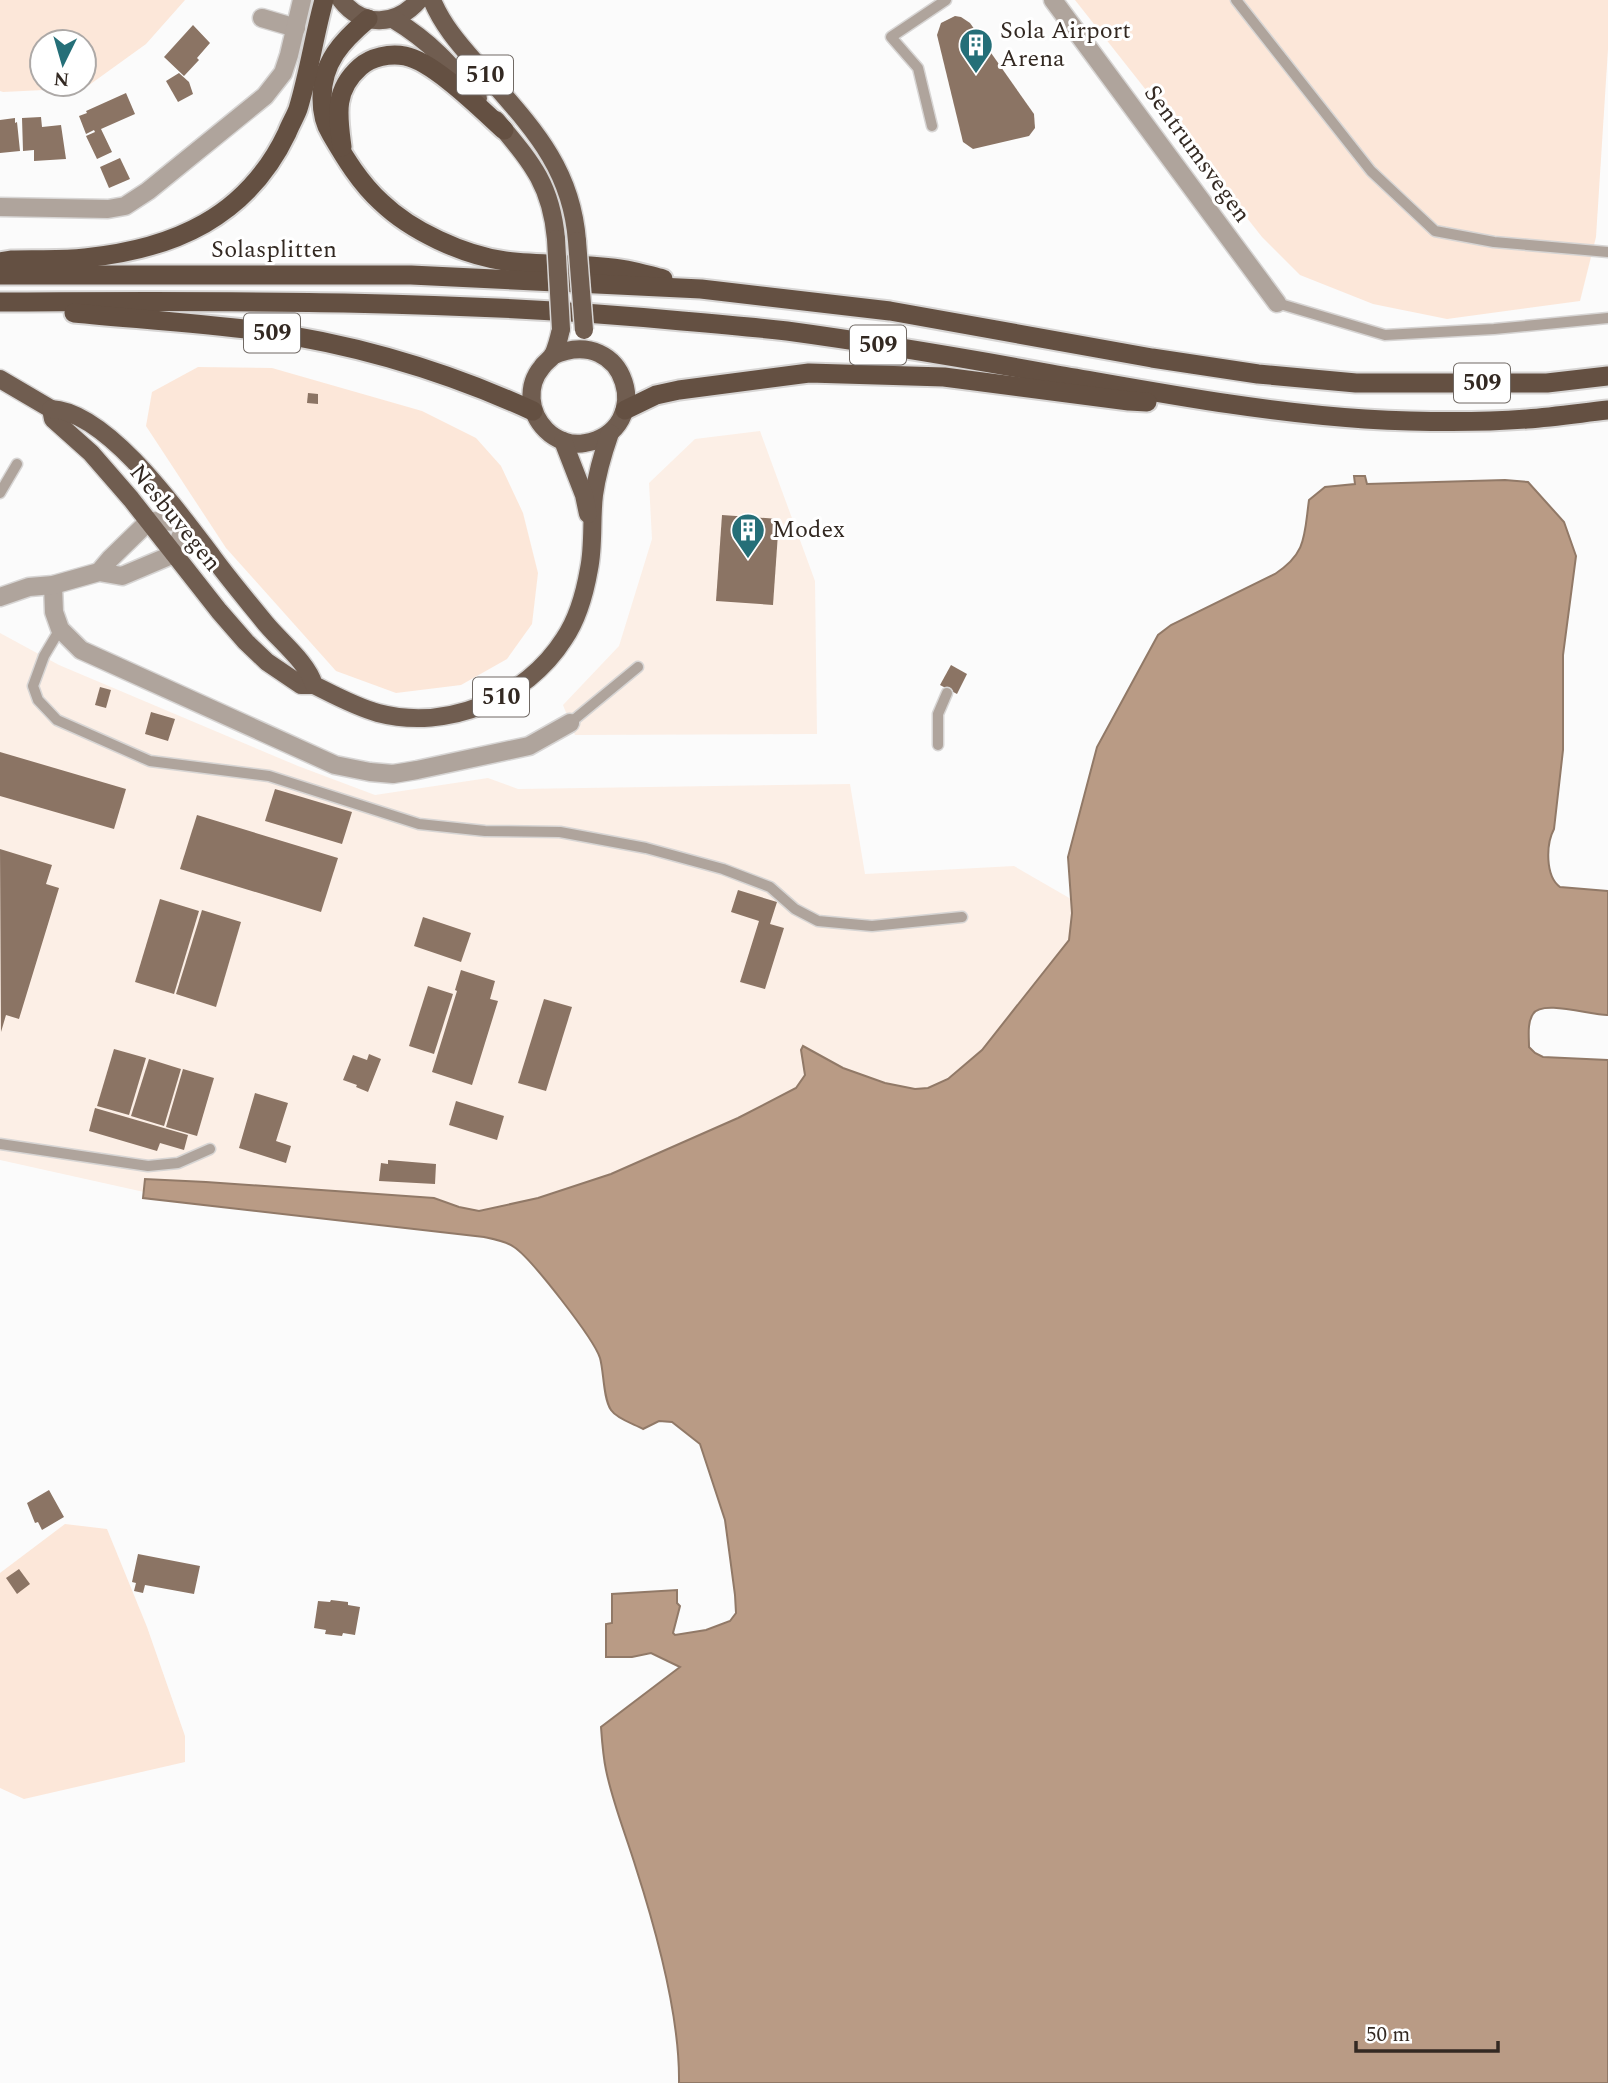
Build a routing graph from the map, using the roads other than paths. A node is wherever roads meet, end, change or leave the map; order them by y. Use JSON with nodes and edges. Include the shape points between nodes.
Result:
{"nodes":[{"id":1,"x":302,"y":0,"type":"edge"},
{"id":2,"x":324,"y":0,"type":"edge"},
{"id":3,"x":341,"y":0,"type":"edge"},
{"id":4,"x":419,"y":0,"type":"edge"},
{"id":5,"x":432,"y":0,"type":"edge"},
{"id":6,"x":946,"y":0,"type":"edge"},
{"id":7,"x":1053,"y":0,"type":"edge"},
{"id":8,"x":1236,"y":0,"type":"edge"},
{"id":9,"x":262,"y":19,"type":"dead end"},
{"id":10,"x":368,"y":19,"type":"junction"},
{"id":11,"x":393,"y":19,"type":"junction"},
{"id":12,"x":296,"y":28,"type":"junction"},
{"id":13,"x":932,"y":125,"type":"dead end"},
{"id":14,"x":504,"y":130,"type":"junction"},
{"id":15,"x":343,"y":155,"type":"junction"},
{"id":16,"x":0,"y":207,"type":"edge"},
{"id":17,"x":1608,"y":252,"type":"edge"},
{"id":18,"x":0,"y":262,"type":"edge"},
{"id":19,"x":553,"y":273,"type":"junction"},
{"id":20,"x":0,"y":275,"type":"edge"},
{"id":21,"x":1277,"y":303,"type":"joint"},
{"id":22,"x":0,"y":304,"type":"edge"},
{"id":23,"x":1608,"y":317,"type":"edge"},
{"id":24,"x":594,"y":351,"type":"junction"},
{"id":25,"x":552,"y":356,"type":"junction"},
{"id":26,"x":1608,"y":376,"type":"edge"},
{"id":27,"x":0,"y":379,"type":"edge"},
{"id":28,"x":1222,"y":404,"type":"junction"},
{"id":29,"x":51,"y":409,"type":"junction"},
{"id":30,"x":625,"y":410,"type":"junction"},
{"id":31,"x":1608,"y":410,"type":"edge"},
{"id":32,"x":533,"y":411,"type":"junction"},
{"id":33,"x":610,"y":433,"type":"junction"},
{"id":34,"x":563,"y":441,"type":"junction"},
{"id":35,"x":17,"y":464,"type":"dead end"},
{"id":36,"x":0,"y":493,"type":"edge"},
{"id":37,"x":149,"y":521,"type":"junction"},
{"id":38,"x":186,"y":522,"type":"junction"},
{"id":39,"x":592,"y":533,"type":"junction"},
{"id":40,"x":174,"y":554,"type":"junction"},
{"id":41,"x":99,"y":572,"type":"junction"},
{"id":42,"x":53,"y":585,"type":"junction"},
{"id":43,"x":0,"y":597,"type":"edge"},
{"id":44,"x":60,"y":629,"type":"junction"},
{"id":45,"x":638,"y":667,"type":"dead end"},
{"id":46,"x":314,"y":685,"type":"junction"},
{"id":47,"x":947,"y":693,"type":"dead end"},
{"id":48,"x":570,"y":723,"type":"joint"},
{"id":49,"x":938,"y":745,"type":"dead end"},
{"id":50,"x":962,"y":917,"type":"dead end"},
{"id":51,"x":0,"y":1144,"type":"edge"},
{"id":52,"x":210,"y":1149,"type":"dead end"}],
"edges":[{"from":1,"to":12,"type":"street"},
{"from":2,"to":18,"type":"highway","via":[[297,110],[277,152],[256,182],[222,214],[181,236],[140,250]]},
{"from":3,"to":10,"type":"main road"},
{"from":4,"to":11,"type":"main road"},
{"from":5,"to":24,"type":"main road","number":"510","bridge":true,"via":[[453,37],[545,145],[560,172],[575,217],[584,330]]},
{"from":6,"to":13,"type":"lane","via":[[891,37],[918,68]]},
{"from":7,"to":21,"type":"street","name":"Sentrumsvegen"},
{"from":8,"to":17,"type":"lane","via":[[1371,171],[1435,231],[1494,242]]},
{"from":9,"to":12,"type":"street"},
{"from":10,"to":11,"type":"main road"},
{"from":10,"to":15,"type":"highway","number":"509","via":[[336,50],[322,88],[326,127]]},
{"from":11,"to":14,"type":"main road","number":"510","via":[[445,58]]},
{"from":12,"to":16,"type":"street","via":[[283,72],[265,96],[125,206]]},
{"from":14,"to":15,"type":"highway","via":[[425,65],[407,56],[379,57],[351,75],[343,89],[338,103]]},
{"from":14,"to":19,"type":"main road","number":"510","bridge":true,"via":[[529,159],[555,220]]},
{"from":15,"to":19,"type":"highway","number":"509","via":[[381,203],[437,239],[468,253]]},
{"from":19,"to":20,"type":"highway","name":"Solasplitten","number":"509"},
{"from":19,"to":25,"type":"main road","number":"510","bridge":true,"via":[[561,329]]},
{"from":19,"to":26,"type":"highway","number":"509","via":[[626,270],[701,289],[890,311],[1258,374],[1356,383],[1547,383]]},
{"from":21,"to":23,"type":"lane","via":[[1385,335]]},
{"from":22,"to":28,"type":"highway","number":"509","via":[[371,303],[638,316],[783,331]]},
{"from":22,"to":32,"type":"highway","number":"509","via":[[263,331],[357,349],[485,390]]},
{"from":24,"to":25,"type":"main road","via":[[580,348]]},
{"from":24,"to":30,"type":"main road","number":"510","via":[[622,374]]},
{"from":25,"to":32,"type":"main road","number":"510","via":[[534,380]]},
{"from":27,"to":29,"type":"main road","name":"Nesbuvegen","number":"510"},
{"from":28,"to":30,"type":"highway","number":"509","via":[[1129,401],[944,377],[809,373],[679,390]]},
{"from":28,"to":31,"type":"highway","number":"509","via":[[1369,419],[1526,419]]},
{"from":29,"to":37,"type":"main road","name":"Nesbuvegen","number":"510","via":[[53,419],[91,453]]},
{"from":29,"to":38,"type":"main road","number":"510","via":[[64,409],[107,436],[149,474]]},
{"from":30,"to":33,"type":"main road","number":"510"},
{"from":32,"to":34,"type":"main road","number":"510","via":[[550,435]]},
{"from":33,"to":34,"type":"main road","via":[[588,443]]},
{"from":33,"to":39,"type":"main road","number":"510","via":[[594,495]]},
{"from":34,"to":39,"type":"main road","number":"510","via":[[584,495]]},
{"from":35,"to":36,"type":"lane"},
{"from":37,"to":38,"type":"street"},
{"from":37,"to":40,"type":"main road","name":"Nesbuvegen","number":"510"},
{"from":37,"to":41,"type":"street"},
{"from":38,"to":40,"type":"street"},
{"from":38,"to":46,"type":"main road","number":"510","via":[[266,625],[311,674]]},
{"from":39,"to":46,"type":"main road","number":"510","via":[[590,568],[565,638],[545,664],[493,702],[419,718],[379,713]]},
{"from":40,"to":41,"type":"street","via":[[122,576]]},
{"from":40,"to":46,"type":"main road","name":"Nesbuvegen","number":"510","via":[[262,656],[301,685]]},
{"from":41,"to":42,"type":"street"},
{"from":42,"to":43,"type":"street"},
{"from":42,"to":44,"type":"street"},
{"from":44,"to":48,"type":"street","via":[[81,650],[335,765],[358,770],[393,774],[502,754],[529,746]]},
{"from":44,"to":50,"type":"lane","via":[[33,686],[38,700],[57,720],[150,761],[270,776],[419,824],[560,832],[646,848],[770,887],[794,909],[818,921],[872,926]]},
{"from":45,"to":48,"type":"lane"},
{"from":47,"to":49,"type":"lane","via":[[938,714]]},
{"from":51,"to":52,"type":"lane","via":[[148,1166],[178,1164]]}]}
